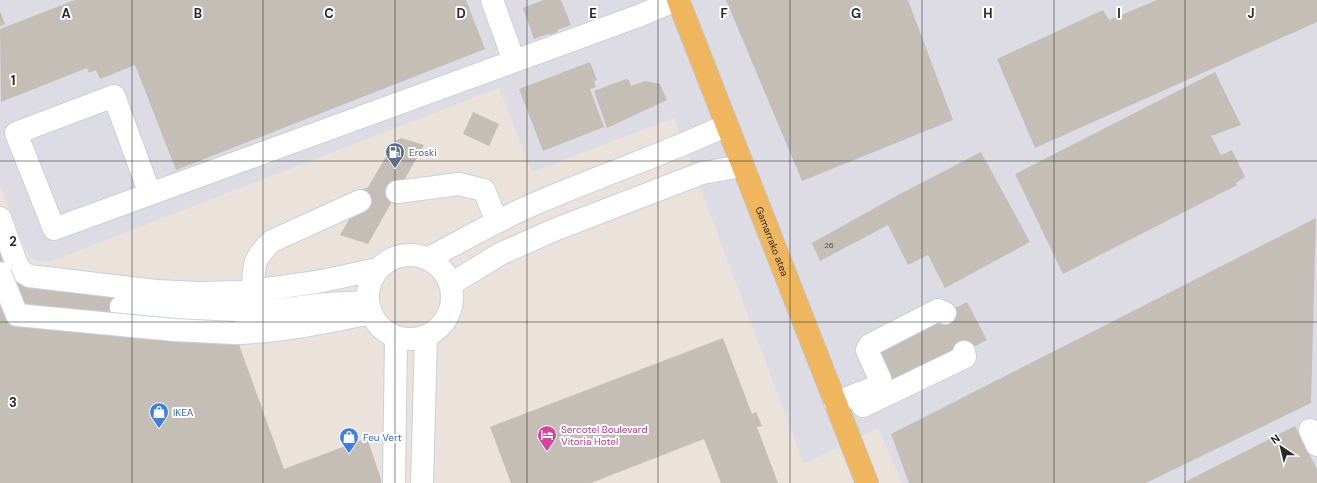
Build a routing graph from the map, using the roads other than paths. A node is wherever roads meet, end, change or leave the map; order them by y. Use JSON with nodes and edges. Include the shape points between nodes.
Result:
{"nodes":[{"id":1,"x":492,"y":0,"type":"edge"},
{"id":2,"x":677,"y":0,"type":"edge"},
{"id":3,"x":514,"y":61,"type":"junction"},
{"id":4,"x":727,"y":125,"type":"junction"},
{"id":5,"x":8,"y":129,"type":"edge"},
{"id":6,"x":742,"y":166,"type":"junction"},
{"id":7,"x":397,"y":192,"type":"tunnel mouth"},
{"id":8,"x":150,"y":194,"type":"junction"},
{"id":9,"x":360,"y":201,"type":"tunnel mouth"},
{"id":10,"x":0,"y":218,"type":"edge"},
{"id":11,"x":497,"y":222,"type":"junction"},
{"id":12,"x":429,"y":258,"type":"junction"},
{"id":13,"x":378,"y":269,"type":"junction"},
{"id":14,"x":0,"y":273,"type":"edge"},
{"id":15,"x":451,"y":284,"type":"junction"},
{"id":16,"x":253,"y":290,"type":"junction"},
{"id":17,"x":121,"y":307,"type":"tunnel mouth"},
{"id":18,"x":370,"y":308,"type":"junction"},
{"id":19,"x":945,"y":313,"type":"dead end"},
{"id":20,"x":426,"y":336,"type":"junction"},
{"id":21,"x":396,"y":337,"type":"junction"},
{"id":22,"x":964,"y":352,"type":"dead end"},
{"id":23,"x":838,"y":409,"type":"junction"},
{"id":24,"x":394,"y":483,"type":"edge"},
{"id":25,"x":422,"y":483,"type":"edge"},
{"id":26,"x":867,"y":483,"type":"edge"}],
"edges":[{"from":1,"to":3,"type":"lane"},
{"from":2,"to":3,"type":"lane"},
{"from":2,"to":4,"type":"main road","name":"Gamarrako atea"},
{"from":3,"to":8,"type":"lane"},
{"from":4,"to":6,"type":"main road","name":"Gamarrako atea"},
{"from":4,"to":11,"type":"lane","via":[[532,205]]},
{"from":5,"to":8,"type":"lane","via":[[54,229]]},
{"from":5,"to":8,"type":"lane","via":[[114,96]]},
{"from":6,"to":15,"type":"lane","via":[[702,173],[554,230],[500,254]]},
{"from":6,"to":23,"type":"main road","name":"Gamarrako atea"},
{"from":7,"to":11,"type":"lane","via":[[459,184],[484,190]]},
{"from":9,"to":16,"type":"lane","via":[[272,241],[261,252],[254,265]]},
{"from":10,"to":16,"type":"lane","via":[[16,262],[21,271],[29,276],[156,291],[198,293]]},
{"from":11,"to":12,"type":"lane"},
{"from":12,"to":13,"type":"lane","via":[[402,255],[388,260]]},
{"from":12,"to":15,"type":"lane","via":[[446,273]]},
{"from":13,"to":16,"type":"lane","via":[[317,282]]},
{"from":13,"to":18,"type":"lane","via":[[370,285]]},
{"from":14,"to":18,"type":"lane","bridge":true,"via":[[17,315],[174,330],[248,333],[294,327]]},
{"from":15,"to":20,"type":"lane","via":[[451,309],[445,321]]},
{"from":17,"to":18,"type":"lane","via":[[201,315],[251,313],[327,304]]},
{"from":18,"to":21,"type":"lane","via":[[377,323]]},
{"from":19,"to":23,"type":"lane","via":[[938,310],[870,345],[867,350],[880,379],[878,386]]},
{"from":20,"to":21,"type":"lane","via":[[416,339]]},
{"from":20,"to":25,"type":"lane"},
{"from":21,"to":24,"type":"lane"},
{"from":22,"to":23,"type":"lane","via":[[965,357],[873,402]]},
{"from":23,"to":26,"type":"main road","name":"Gamarrako atea"}]}
